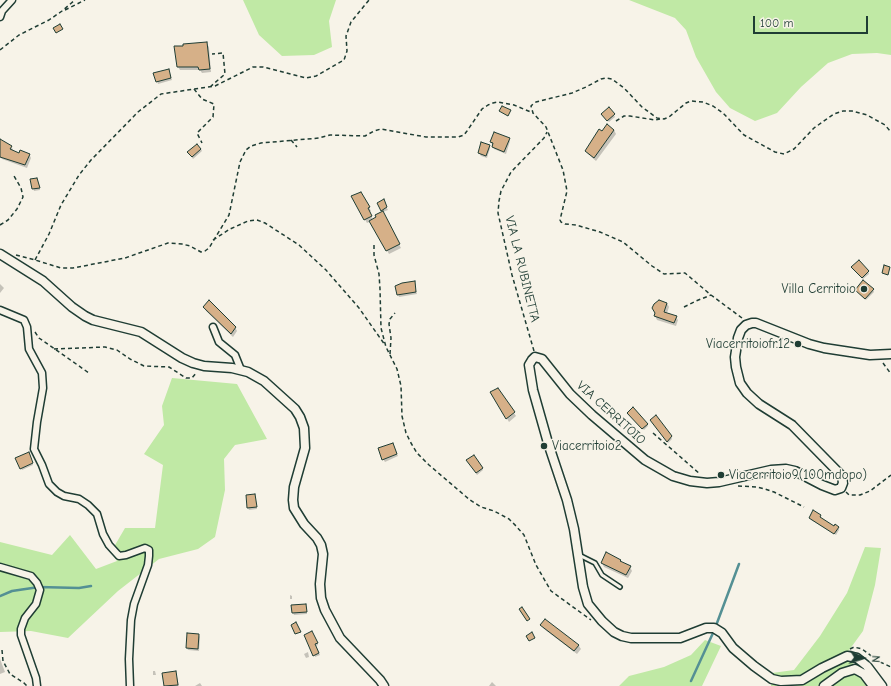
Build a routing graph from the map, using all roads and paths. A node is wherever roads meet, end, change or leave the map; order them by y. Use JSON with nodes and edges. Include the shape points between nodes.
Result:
{"nodes":[{"id":1,"x":12,"y":0,"type":"edge"},
{"id":2,"x":75,"y":0,"type":"edge"},
{"id":3,"x":85,"y":0,"type":"edge"},
{"id":4,"x":369,"y":0,"type":"edge"},
{"id":5,"x":62,"y":11,"type":"junction"},
{"id":6,"x":0,"y":18,"type":"edge"},
{"id":7,"x":0,"y":50,"type":"edge"},
{"id":8,"x":212,"y":54,"type":"dead end"},
{"id":9,"x":210,"y":87,"type":"junction"},
{"id":10,"x":194,"y":89,"type":"junction"},
{"id":11,"x":533,"y":113,"type":"junction"},
{"id":12,"x":660,"y":119,"type":"junction"},
{"id":13,"x":616,"y":121,"type":"dead end"},
{"id":14,"x":547,"y":130,"type":"junction"},
{"id":15,"x":891,"y":132,"type":"edge"},
{"id":16,"x":291,"y":140,"type":"junction"},
{"id":17,"x":202,"y":143,"type":"dead end"},
{"id":18,"x":297,"y":148,"type":"dead end"},
{"id":19,"x":14,"y":176,"type":"dead end"},
{"id":20,"x":0,"y":225,"type":"edge"},
{"id":21,"x":213,"y":241,"type":"junction"},
{"id":22,"x":374,"y":245,"type":"dead end"},
{"id":23,"x":0,"y":254,"type":"edge"},
{"id":24,"x":711,"y":295,"type":"junction"},
{"id":25,"x":684,"y":307,"type":"dead end"},
{"id":26,"x":0,"y":310,"type":"edge"},
{"id":27,"x":395,"y":313,"type":"dead end"},
{"id":28,"x":24,"y":320,"type":"junction"},
{"id":29,"x":752,"y":323,"type":"junction"},
{"id":30,"x":213,"y":327,"type":"dead end"},
{"id":31,"x":386,"y":346,"type":"junction"},
{"id":32,"x":54,"y":349,"type":"junction"},
{"id":33,"x":891,"y":354,"type":"edge"},
{"id":34,"x":390,"y":356,"type":"junction"},
{"id":35,"x":880,"y":356,"type":"junction"},
{"id":36,"x":535,"y":357,"type":"junction"},
{"id":37,"x":196,"y":364,"type":"junction"},
{"id":38,"x":241,"y":370,"type":"junction"},
{"id":39,"x":89,"y":373,"type":"dead end"},
{"id":40,"x":891,"y":374,"type":"edge"},
{"id":41,"x":653,"y":433,"type":"dead end"},
{"id":42,"x":891,"y":475,"type":"edge"},
{"id":43,"x":711,"y":482,"type":"junction"},
{"id":44,"x":738,"y":486,"type":"dead end"},
{"id":45,"x":841,"y":488,"type":"junction"},
{"id":46,"x":804,"y":507,"type":"dead end"},
{"id":47,"x":578,"y":554,"type":"junction"},
{"id":48,"x":0,"y":567,"type":"edge"},
{"id":49,"x":620,"y":587,"type":"dead end"},
{"id":50,"x":592,"y":622,"type":"dead end"},
{"id":51,"x":2,"y":650,"type":"dead end"},
{"id":52,"x":847,"y":656,"type":"junction"},
{"id":53,"x":891,"y":666,"type":"edge"},
{"id":54,"x":27,"y":686,"type":"edge"},
{"id":55,"x":37,"y":686,"type":"edge"},
{"id":56,"x":130,"y":686,"type":"edge"},
{"id":57,"x":384,"y":686,"type":"edge"},
{"id":58,"x":824,"y":686,"type":"edge"},
{"id":59,"x":873,"y":686,"type":"edge"},
{"id":60,"x":882,"y":686,"type":"edge"}],
"edges":[{"from":1,"to":6,"type":"street","via":[[2,11]]},
{"from":2,"to":5,"type":"path"},
{"from":3,"to":5,"type":"path"},
{"from":4,"to":9,"type":"path","via":[[351,22],[346,36],[347,51],[344,60],[316,76],[306,78],[263,67],[252,68]]},
{"from":5,"to":7,"type":"path","via":[[19,35]]},
{"from":8,"to":9,"type":"path","via":[[223,53],[225,74]]},
{"from":9,"to":10,"type":"path"},
{"from":10,"to":17,"type":"path","via":[[202,99],[214,104],[213,117],[197,133]]},
{"from":10,"to":21,"type":"path","via":[[161,94],[138,112],[91,160],[61,205],[35,260],[61,268],[73,268],[125,258],[168,243],[190,246],[200,252],[209,248]]},
{"from":11,"to":12,"type":"path","via":[[531,106],[536,102],[572,93],[606,78],[618,83],[642,107]]},
{"from":11,"to":14,"type":"path"},
{"from":11,"to":16,"type":"path","via":[[514,105],[493,103],[482,110],[464,135],[452,138],[426,137],[381,129],[365,136],[330,135]]},
{"from":12,"to":13,"type":"path","via":[[624,116]]},
{"from":12,"to":15,"type":"path","via":[[668,117],[691,101],[703,102],[723,113],[744,135],[784,154],[799,146],[814,128],[834,114],[852,111],[867,115],[885,125]]},
{"from":14,"to":24,"type":"path","via":[[566,180],[567,191],[561,222],[610,235],[664,274],[690,275]]},
{"from":14,"to":36,"type":"path","name":"VIA LA RUBINETTA","via":[[544,138],[511,172],[501,191],[498,213]]},
{"from":16,"to":18,"type":"path"},
{"from":16,"to":21,"type":"path","via":[[261,143],[246,150],[240,162],[229,215]]},
{"from":19,"to":20,"type":"path","via":[[23,197],[8,220]]},
{"from":21,"to":31,"type":"path","via":[[248,221],[257,220],[265,223],[299,245],[326,270]]},
{"from":22,"to":31,"type":"path","via":[[379,274],[381,328]]},
{"from":23,"to":37,"type":"street","via":[[38,277],[85,316],[141,332]]},
{"from":24,"to":25,"type":"path"},
{"from":24,"to":29,"type":"path","via":[[737,316]]},
{"from":26,"to":28,"type":"street"},
{"from":27,"to":34,"type":"path","via":[[390,319]]},
{"from":28,"to":32,"type":"path","via":[[39,338]]},
{"from":28,"to":56,"type":"street","via":[[29,349],[42,373],[43,388],[34,448],[49,484],[64,496],[79,499],[97,514],[103,534],[119,556],[145,548],[149,550],[148,565],[134,604],[129,659]]},
{"from":29,"to":35,"type":"street","via":[[809,344]]},
{"from":29,"to":45,"type":"street","via":[[741,330],[736,347],[736,367],[740,383],[759,404],[804,435],[842,476]]},
{"from":30,"to":38,"type":"street","via":[[218,342],[235,355]]},
{"from":31,"to":34,"type":"path"},
{"from":32,"to":37,"type":"path","via":[[105,347],[117,350],[144,366],[169,367],[186,378],[192,378],[197,373]]},
{"from":32,"to":39,"type":"path"},
{"from":33,"to":35,"type":"street"},
{"from":34,"to":50,"type":"path","via":[[397,369],[401,386],[403,425],[417,453],[470,500],[509,519],[524,535],[551,592]]},
{"from":35,"to":40,"type":"path"},
{"from":36,"to":43,"type":"street","name":"VIA CERRITOIO","via":[[546,362],[570,394],[645,460],[673,476],[690,481]]},
{"from":36,"to":47,"type":"street","via":[[529,365],[533,390],[567,500]]},
{"from":37,"to":38,"type":"street"},
{"from":38,"to":57,"type":"street","via":[[264,382],[286,400],[300,417],[304,428],[305,448],[294,487],[294,508],[321,545],[323,554],[320,584],[325,610],[340,638]]},
{"from":41,"to":43,"type":"path"},
{"from":42,"to":45,"type":"path","via":[[870,491],[860,495],[849,494]]},
{"from":43,"to":45,"type":"street","name":"VIA CERRITOIO","via":[[786,469],[828,488]]},
{"from":44,"to":46,"type":"path","via":[[766,489]]},
{"from":47,"to":49,"type":"lane","via":[[595,563],[602,575]]},
{"from":47,"to":52,"type":"street","via":[[588,604],[602,622],[622,636],[680,638],[706,628],[714,628],[754,666],[772,679],[781,681],[802,680]]},
{"from":48,"to":55,"type":"street","via":[[31,576],[38,582],[40,590],[36,604],[21,629]]},
{"from":51,"to":54,"type":"path","via":[[10,674]]},
{"from":52,"to":53,"type":"path","via":[[854,647]]},
{"from":52,"to":60,"type":"street","via":[[857,658],[867,666]]},
{"from":58,"to":59,"type":"street","via":[[842,673],[855,669],[864,674]]}]}
